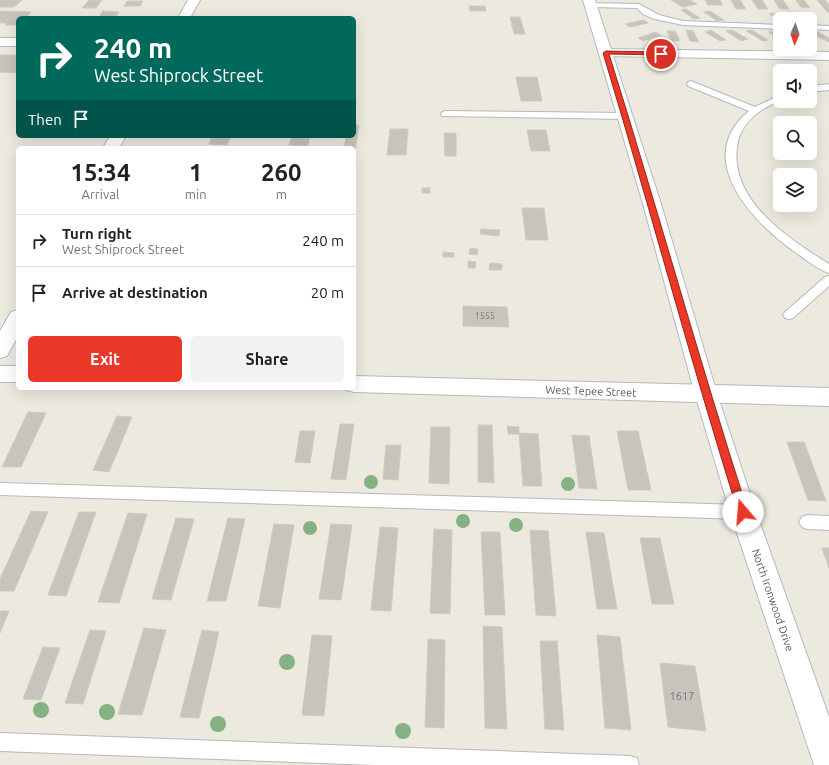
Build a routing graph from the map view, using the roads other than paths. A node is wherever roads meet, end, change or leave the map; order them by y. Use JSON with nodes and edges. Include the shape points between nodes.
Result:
{"nodes":[{"id":1,"x":194,"y":0,"type":"edge"},
{"id":2,"x":590,"y":2,"type":"edge"},
{"id":3,"x":641,"y":3,"type":"edge"},
{"id":4,"x":185,"y":16,"type":"edge"},
{"id":5,"x":773,"y":27,"type":"edge"},
{"id":6,"x":817,"y":28,"type":"edge"},
{"id":7,"x":829,"y":28,"type":"edge"},
{"id":8,"x":0,"y":42,"type":"edge"},
{"id":9,"x":16,"y":42,"type":"edge"},
{"id":10,"x":606,"y":53,"type":"junction"},
{"id":11,"x":829,"y":56,"type":"edge"},
{"id":12,"x":691,"y":84,"type":"dead end"},
{"id":13,"x":829,"y":87,"type":"edge"},
{"id":14,"x":817,"y":88,"type":"edge"},
{"id":15,"x":773,"y":101,"type":"edge"},
{"id":16,"x":755,"y":110,"type":"junction"},
{"id":17,"x":445,"y":114,"type":"dead end"},
{"id":18,"x":625,"y":116,"type":"junction"},
{"id":19,"x":829,"y":268,"type":"edge"},
{"id":20,"x":829,"y":280,"type":"edge"},
{"id":21,"x":789,"y":315,"type":"dead end"},
{"id":22,"x":16,"y":321,"type":"edge"},
{"id":23,"x":0,"y":350,"type":"edge"},
{"id":24,"x":0,"y":374,"type":"edge"},
{"id":25,"x":16,"y":374,"type":"edge"},
{"id":26,"x":356,"y":384,"type":"edge"},
{"id":27,"x":706,"y":394,"type":"junction"},
{"id":28,"x":829,"y":397,"type":"edge"},
{"id":29,"x":0,"y":489,"type":"edge"},
{"id":30,"x":743,"y":512,"type":"junction"},
{"id":31,"x":807,"y":522,"type":"dead end"},
{"id":32,"x":829,"y":523,"type":"edge"},
{"id":33,"x":0,"y":742,"type":"edge"},
{"id":34,"x":829,"y":762,"type":"edge"},
{"id":35,"x":630,"y":765,"type":"edge"}],
"edges":[{"from":1,"to":4,"type":"street"},
{"from":2,"to":3,"type":"lane"},
{"from":2,"to":10,"type":"street","name":"North Ironwood Drive"},
{"from":3,"to":5,"type":"lane","via":[[646,12],[683,22]]},
{"from":6,"to":7,"type":"lane"},
{"from":8,"to":9,"type":"street"},
{"from":10,"to":11,"type":"street"},
{"from":10,"to":18,"type":"street","name":"North Ironwood Drive"},
{"from":12,"to":16,"type":"lane"},
{"from":13,"to":14,"type":"lane"},
{"from":15,"to":16,"type":"lane"},
{"from":16,"to":19,"type":"lane","via":[[743,121],[730,147],[730,163],[735,180],[760,217],[787,241]]},
{"from":17,"to":18,"type":"lane"},
{"from":18,"to":27,"type":"street","name":"North Ironwood Drive"},
{"from":20,"to":21,"type":"lane"},
{"from":22,"to":23,"type":"street"},
{"from":24,"to":25,"type":"street"},
{"from":26,"to":27,"type":"street","name":"West Tepee Street"},
{"from":27,"to":28,"type":"street","name":"West Tepee Street"},
{"from":27,"to":30,"type":"street","name":"North Ironwood Drive"},
{"from":29,"to":30,"type":"lane"},
{"from":30,"to":34,"type":"street","name":"North Ironwood Drive"},
{"from":31,"to":32,"type":"lane"},
{"from":33,"to":35,"type":"lane"}]}
